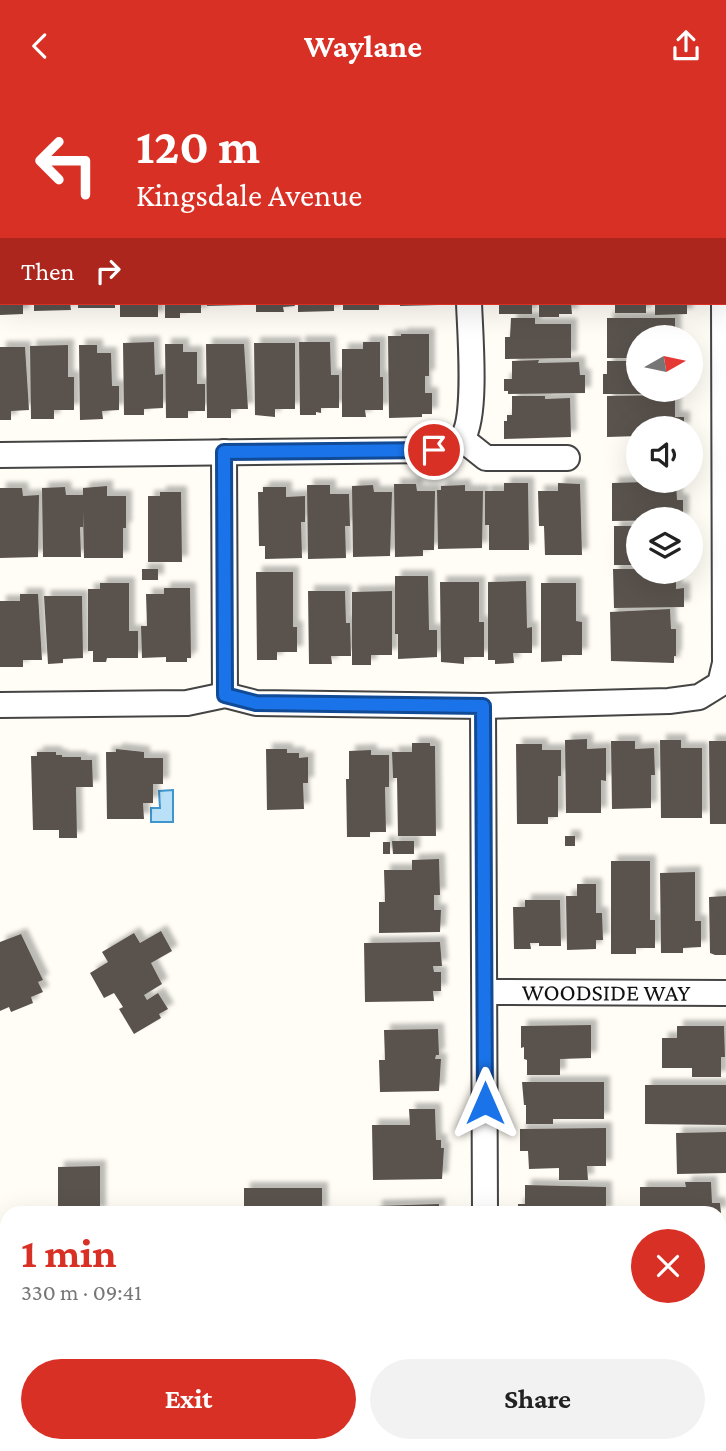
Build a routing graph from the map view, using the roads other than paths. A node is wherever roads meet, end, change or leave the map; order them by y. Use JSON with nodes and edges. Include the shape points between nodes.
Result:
{"nodes":[{"id":1,"x":469,"y":305,"type":"edge"},
{"id":2,"x":724,"y":305,"type":"edge"},
{"id":3,"x":726,"y":345,"type":"edge"},
{"id":4,"x":462,"y":439,"type":"junction"},
{"id":5,"x":224,"y":452,"type":"junction"},
{"id":6,"x":0,"y":455,"type":"edge"},
{"id":7,"x":567,"y":458,"type":"dead end"},
{"id":8,"x":723,"y":685,"type":"edge"},
{"id":9,"x":225,"y":695,"type":"junction"},
{"id":10,"x":0,"y":705,"type":"edge"},
{"id":11,"x":483,"y":706,"type":"junction"},
{"id":12,"x":485,"y":992,"type":"junction"},
{"id":13,"x":726,"y":993,"type":"edge"},
{"id":14,"x":485,"y":1206,"type":"edge"}],
"edges":[{"from":1,"to":4,"type":"street","via":[[470,399]]},
{"from":2,"to":3,"type":"street"},
{"from":3,"to":8,"type":"street"},
{"from":4,"to":5,"type":"street","via":[[434,450]]},
{"from":4,"to":7,"type":"street","via":[[486,458]]},
{"from":5,"to":6,"type":"street"},
{"from":5,"to":9,"type":"street"},
{"from":8,"to":11,"type":"street","via":[[699,697],[669,701]]},
{"from":9,"to":10,"type":"street","via":[[187,703]]},
{"from":9,"to":11,"type":"street","via":[[256,703]]},
{"from":11,"to":12,"type":"street"},
{"from":12,"to":13,"type":"street","name":"WOODSIDE WAY"},
{"from":12,"to":14,"type":"street"}]}
